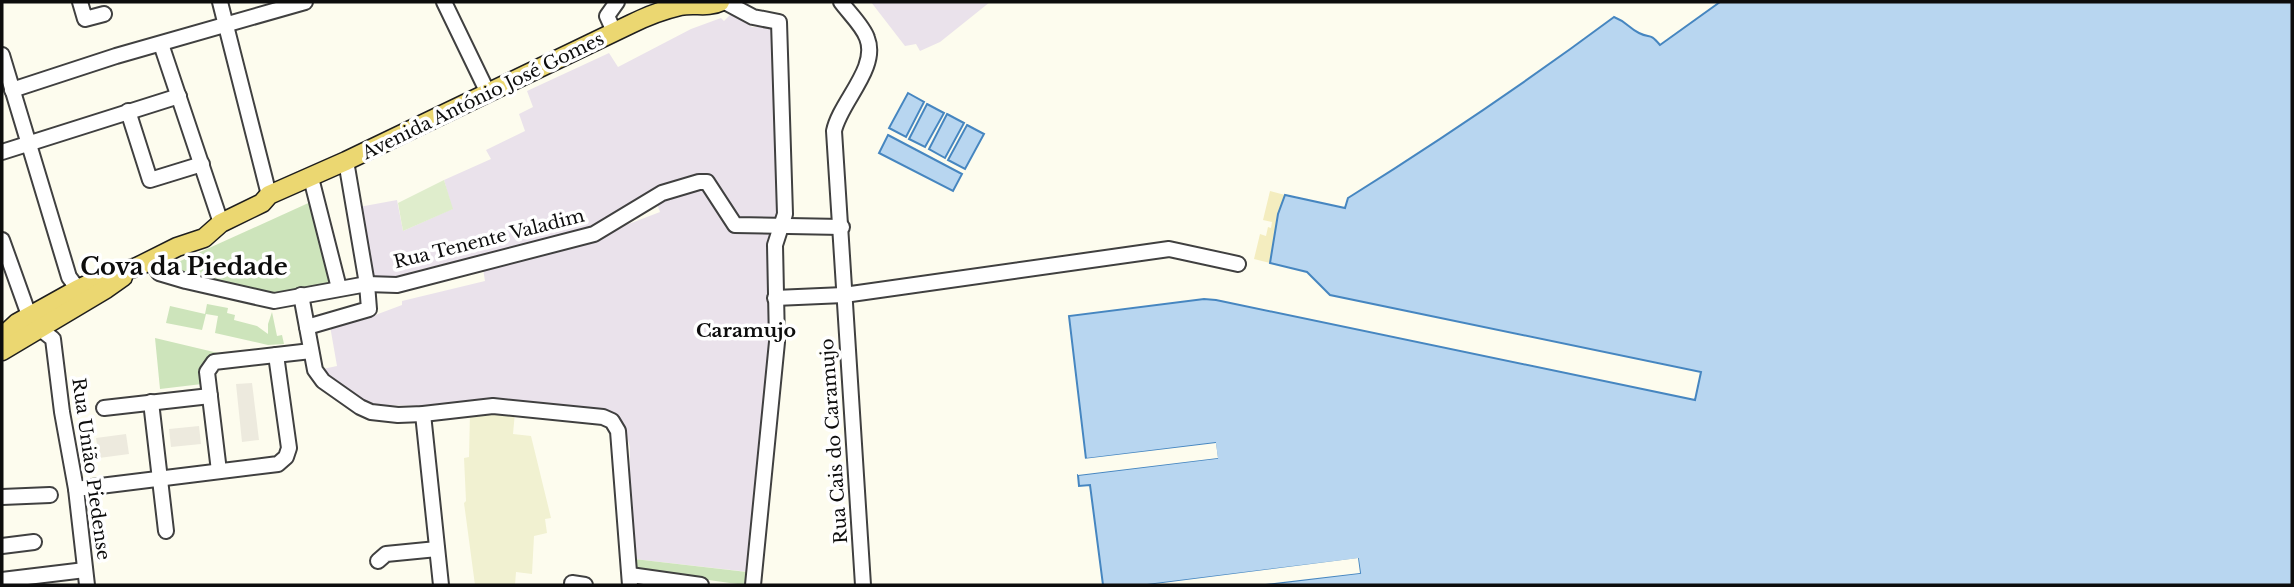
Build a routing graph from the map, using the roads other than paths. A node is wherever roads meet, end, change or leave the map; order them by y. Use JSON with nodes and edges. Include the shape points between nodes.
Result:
{"nodes":[{"id":1,"x":80,"y":2,"type":"edge"},
{"id":2,"x":220,"y":2,"type":"edge"},
{"id":3,"x":304,"y":2,"type":"edge"},
{"id":4,"x":444,"y":2,"type":"edge"},
{"id":5,"x":617,"y":2,"type":"edge"},
{"id":6,"x":711,"y":2,"type":"edge"},
{"id":7,"x":841,"y":2,"type":"edge"},
{"id":8,"x":659,"y":8,"type":"edge"},
{"id":9,"x":104,"y":14,"type":"dead end"},
{"id":10,"x":226,"y":24,"type":"junction"},
{"id":11,"x":618,"y":31,"type":"junction"},
{"id":12,"x":161,"y":44,"type":"junction"},
{"id":13,"x":2,"y":55,"type":"edge"},
{"id":14,"x":12,"y":90,"type":"junction"},
{"id":15,"x":488,"y":93,"type":"junction"},
{"id":16,"x":180,"y":96,"type":"junction"},
{"id":17,"x":128,"y":111,"type":"junction"},
{"id":18,"x":30,"y":143,"type":"junction"},
{"id":19,"x":2,"y":152,"type":"edge"},
{"id":20,"x":346,"y":162,"type":"junction"},
{"id":21,"x":202,"y":164,"type":"junction"},
{"id":22,"x":311,"y":178,"type":"junction"},
{"id":23,"x":266,"y":201,"type":"junction"},
{"id":24,"x":221,"y":223,"type":"junction"},
{"id":25,"x":781,"y":225,"type":"junction"},
{"id":26,"x":842,"y":227,"type":"junction"},
{"id":27,"x":2,"y":240,"type":"edge"},
{"id":28,"x":144,"y":264,"type":"junction"},
{"id":29,"x":1238,"y":264,"type":"dead end"},
{"id":30,"x":367,"y":284,"type":"junction"},
{"id":31,"x":339,"y":288,"type":"junction"},
{"id":32,"x":84,"y":294,"type":"junction"},
{"id":33,"x":301,"y":295,"type":"junction"},
{"id":34,"x":844,"y":295,"type":"junction"},
{"id":35,"x":775,"y":298,"type":"junction"},
{"id":36,"x":35,"y":322,"type":"junction"},
{"id":37,"x":307,"y":327,"type":"junction"},
{"id":38,"x":2,"y":337,"type":"edge"},
{"id":39,"x":2,"y":351,"type":"edge"},
{"id":40,"x":311,"y":351,"type":"junction"},
{"id":41,"x":276,"y":355,"type":"junction"},
{"id":42,"x":210,"y":396,"type":"junction"},
{"id":43,"x":151,"y":402,"type":"junction"},
{"id":44,"x":104,"y":408,"type":"dead end"},
{"id":45,"x":423,"y":414,"type":"junction"},
{"id":46,"x":219,"y":471,"type":"junction"},
{"id":47,"x":160,"y":478,"type":"junction"},
{"id":48,"x":76,"y":489,"type":"junction"},
{"id":49,"x":50,"y":495,"type":"dead end"},
{"id":50,"x":2,"y":497,"type":"edge"},
{"id":51,"x":166,"y":531,"type":"dead end"},
{"id":52,"x":34,"y":542,"type":"dead end"},
{"id":53,"x":2,"y":546,"type":"edge"},
{"id":54,"x":437,"y":549,"type":"junction"},
{"id":55,"x":378,"y":561,"type":"dead end"},
{"id":56,"x":85,"y":570,"type":"junction"},
{"id":57,"x":2,"y":580,"type":"edge"},
{"id":58,"x":630,"y":580,"type":"edge"},
{"id":59,"x":26,"y":581,"type":"edge"},
{"id":60,"x":87,"y":585,"type":"edge"},
{"id":61,"x":441,"y":585,"type":"edge"},
{"id":62,"x":572,"y":585,"type":"edge"},
{"id":63,"x":585,"y":585,"type":"edge"},
{"id":64,"x":701,"y":585,"type":"edge"},
{"id":65,"x":753,"y":585,"type":"edge"},
{"id":66,"x":863,"y":585,"type":"edge"}],
"edges":[{"from":1,"to":9,"type":"street","via":[[85,19]]},
{"from":2,"to":10,"type":"street"},
{"from":3,"to":10,"type":"street"},
{"from":4,"to":15,"type":"street"},
{"from":5,"to":11,"type":"street","via":[[607,16]]},
{"from":6,"to":8,"type":"main road","name":"Avenida António José Gomes"},
{"from":6,"to":25,"type":"street","via":[[779,22],[785,214]]},
{"from":7,"to":26,"type":"street","name":"Rua Cais do Caramujo","via":[[867,37],[870,50],[834,131]]},
{"from":8,"to":11,"type":"main road","name":"Avenida António José Gomes"},
{"from":10,"to":12,"type":"street"},
{"from":10,"to":23,"type":"street"},
{"from":11,"to":15,"type":"main road","name":"Avenida António José Gomes"},
{"from":12,"to":14,"type":"street"},
{"from":12,"to":16,"type":"street"},
{"from":13,"to":14,"type":"street"},
{"from":14,"to":18,"type":"street"},
{"from":15,"to":20,"type":"main road","name":"Avenida António José Gomes"},
{"from":16,"to":17,"type":"street"},
{"from":16,"to":21,"type":"street"},
{"from":17,"to":18,"type":"street"},
{"from":17,"to":21,"type":"street","via":[[150,180]]},
{"from":18,"to":19,"type":"street"},
{"from":18,"to":32,"type":"street","via":[[69,277]]},
{"from":20,"to":22,"type":"main road","name":"Avenida António José Gomes"},
{"from":20,"to":30,"type":"street"},
{"from":21,"to":24,"type":"street"},
{"from":22,"to":23,"type":"main road","name":"Avenida António José Gomes","via":[[288,195]]},
{"from":22,"to":31,"type":"street"},
{"from":23,"to":24,"type":"main road","name":"Avenida António José Gomes"},
{"from":24,"to":28,"type":"main road","name":"Avenida António José Gomes","via":[[199,227],[177,247]]},
{"from":25,"to":26,"type":"street"},
{"from":25,"to":30,"type":"street","name":"Rua Tenente Valadim","via":[[735,225],[707,182],[699,182],[662,193],[594,233],[397,285]]},
{"from":25,"to":35,"type":"street","via":[[775,245]]},
{"from":26,"to":34,"type":"street","name":"Rua Cais do Caramujo"},
{"from":27,"to":36,"type":"street","name":"Rua União Piedense"},
{"from":28,"to":32,"type":"main road","name":"Avenida António José Gomes"},
{"from":28,"to":33,"type":"street","name":"Rua Tenente Valadim","via":[[186,281],[274,301]]},
{"from":29,"to":34,"type":"street","via":[[1169,249]]},
{"from":30,"to":31,"type":"street","name":"Rua Tenente Valadim"},
{"from":30,"to":37,"type":"street","via":[[369,309]]},
{"from":31,"to":33,"type":"street","name":"Rua Tenente Valadim"},
{"from":32,"to":36,"type":"main road","name":"Avenida António José Gomes"},
{"from":33,"to":37,"type":"street"},
{"from":34,"to":35,"type":"street"},
{"from":34,"to":66,"type":"street","name":"Rua Cais do Caramujo"},
{"from":35,"to":65,"type":"street","via":[[777,342]]},
{"from":36,"to":38,"type":"main road","via":[[8,329]]},
{"from":36,"to":39,"type":"main road"},
{"from":36,"to":48,"type":"street","name":"Rua União Piedense","via":[[53,339]]},
{"from":37,"to":40,"type":"street"},
{"from":40,"to":41,"type":"street"},
{"from":40,"to":45,"type":"street","via":[[323,381],[360,407],[398,415]]},
{"from":41,"to":42,"type":"street","via":[[214,362],[207,372]]},
{"from":41,"to":46,"type":"street","via":[[289,448],[286,457],[278,464]]},
{"from":42,"to":43,"type":"street"},
{"from":42,"to":46,"type":"street"},
{"from":43,"to":44,"type":"street"},
{"from":43,"to":47,"type":"street"},
{"from":45,"to":54,"type":"street"},
{"from":45,"to":58,"type":"street","via":[[493,406],[612,421],[618,435]]},
{"from":46,"to":47,"type":"street"},
{"from":47,"to":48,"type":"street"},
{"from":47,"to":51,"type":"street"},
{"from":48,"to":56,"type":"street","name":"Rua União Piedense"},
{"from":49,"to":50,"type":"street"},
{"from":52,"to":53,"type":"street"},
{"from":54,"to":55,"type":"street","via":[[386,554]]},
{"from":54,"to":61,"type":"street"},
{"from":56,"to":59,"type":"street"},
{"from":56,"to":60,"type":"street","name":"Rua União Piedense"},
{"from":57,"to":59,"type":"street"},
{"from":58,"to":64,"type":"street"},
{"from":62,"to":63,"type":"street"}]}
